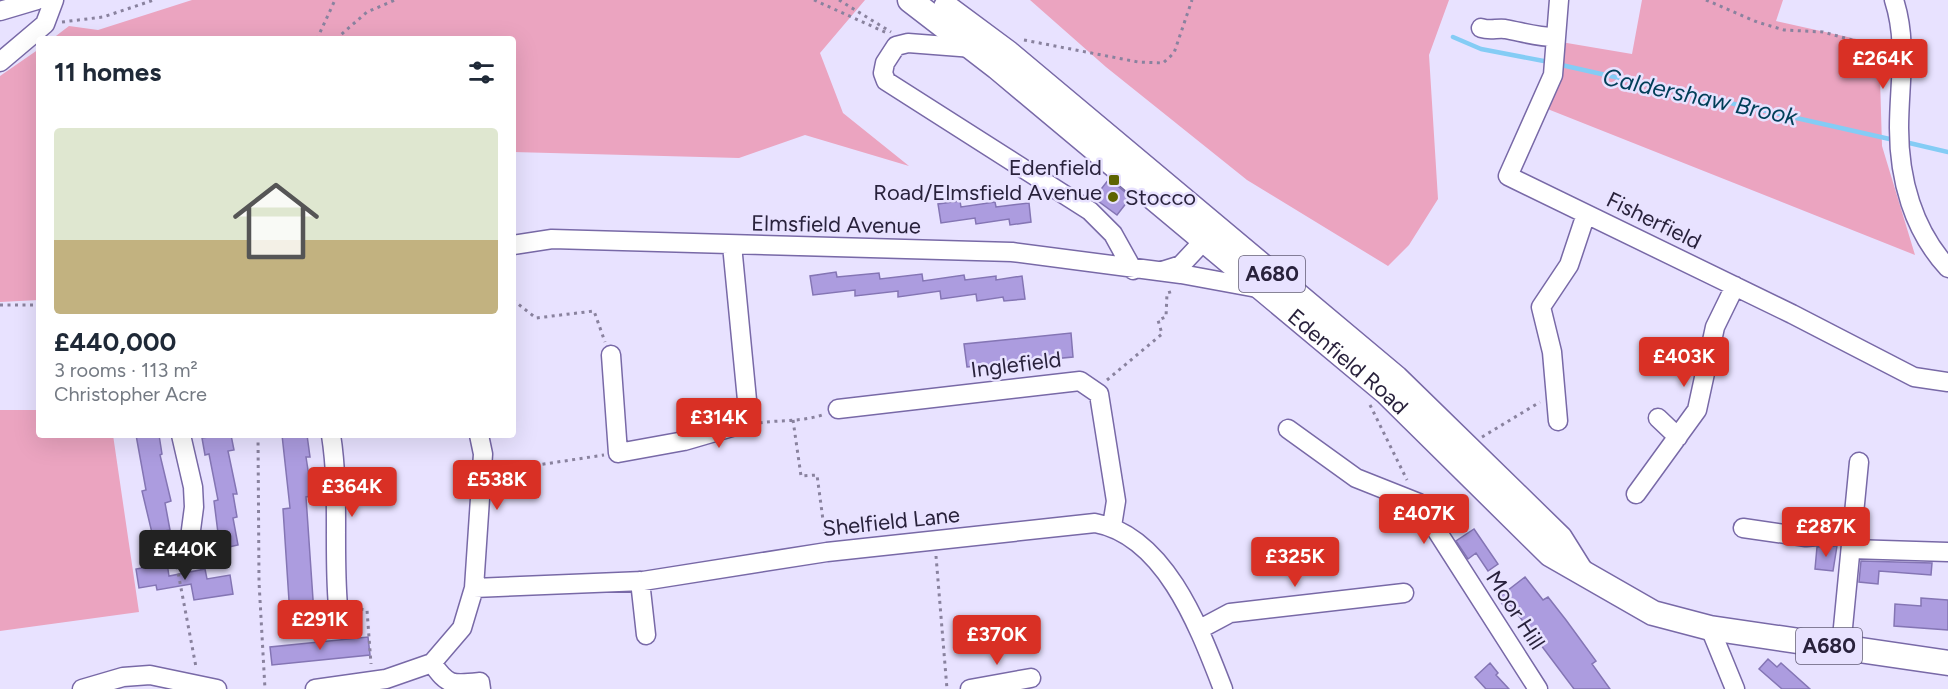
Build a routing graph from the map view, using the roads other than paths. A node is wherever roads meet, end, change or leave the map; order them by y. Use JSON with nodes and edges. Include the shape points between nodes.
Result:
{"nodes":[{"id":1,"x":37,"y":0,"type":"edge"},
{"id":2,"x":54,"y":0,"type":"edge"},
{"id":3,"x":910,"y":0,"type":"edge"},
{"id":4,"x":937,"y":0,"type":"edge"},
{"id":5,"x":1559,"y":0,"type":"edge"},
{"id":6,"x":1894,"y":0,"type":"edge"},
{"id":7,"x":0,"y":11,"type":"edge"},
{"id":8,"x":1481,"y":28,"type":"dead end"},
{"id":9,"x":1554,"y":44,"type":"junction"},
{"id":10,"x":973,"y":48,"type":"junction"},
{"id":11,"x":0,"y":62,"type":"edge"},
{"id":12,"x":1586,"y":214,"type":"junction"},
{"id":13,"x":1210,"y":234,"type":"junction"},
{"id":14,"x":516,"y":245,"type":"edge"},
{"id":15,"x":732,"y":245,"type":"junction"},
{"id":16,"x":1948,"y":268,"type":"edge"},
{"id":17,"x":1133,"y":270,"type":"junction"},
{"id":18,"x":1158,"y":273,"type":"junction"},
{"id":19,"x":1735,"y":286,"type":"junction"},
{"id":20,"x":1257,"y":288,"type":"junction"},
{"id":21,"x":611,"y":355,"type":"road end"},
{"id":22,"x":1948,"y":382,"type":"edge"},
{"id":23,"x":838,"y":409,"type":"road end"},
{"id":24,"x":1658,"y":418,"type":"dead end"},
{"id":25,"x":1558,"y":421,"type":"dead end"},
{"id":26,"x":1288,"y":429,"type":"dead end"},
{"id":27,"x":1678,"y":437,"type":"junction"},
{"id":28,"x":182,"y":438,"type":"edge"},
{"id":29,"x":331,"y":438,"type":"edge"},
{"id":30,"x":480,"y":438,"type":"edge"},
{"id":31,"x":1454,"y":443,"type":"junction"},
{"id":32,"x":1860,"y":462,"type":"dead end"},
{"id":33,"x":1636,"y":494,"type":"dead end"},
{"id":34,"x":1112,"y":526,"type":"junction"},
{"id":35,"x":1743,"y":528,"type":"dead end"},
{"id":36,"x":1852,"y":541,"type":"junction"},
{"id":37,"x":189,"y":544,"type":"road end"},
{"id":38,"x":1948,"y":552,"type":"edge"},
{"id":39,"x":640,"y":581,"type":"junction"},
{"id":40,"x":474,"y":588,"type":"junction"},
{"id":41,"x":1404,"y":593,"type":"dead end"},
{"id":42,"x":338,"y":606,"type":"road end"},
{"id":43,"x":1710,"y":628,"type":"junction"},
{"id":44,"x":1200,"y":629,"type":"junction"},
{"id":45,"x":646,"y":635,"type":"dead end"},
{"id":46,"x":1841,"y":648,"type":"junction"},
{"id":47,"x":432,"y":663,"type":"junction"},
{"id":48,"x":1948,"y":663,"type":"edge"},
{"id":49,"x":1031,"y":678,"type":"dead end"},
{"id":50,"x":205,"y":688,"type":"edge"},
{"id":51,"x":82,"y":689,"type":"edge"},
{"id":52,"x":317,"y":689,"type":"edge"},
{"id":53,"x":481,"y":689,"type":"edge"},
{"id":54,"x":970,"y":689,"type":"edge"},
{"id":55,"x":1223,"y":689,"type":"edge"},
{"id":56,"x":1538,"y":689,"type":"edge"},
{"id":57,"x":1735,"y":689,"type":"edge"}],
"edges":[{"from":1,"to":7,"type":"street"},
{"from":2,"to":11,"type":"street","via":[[45,24]]},
{"from":3,"to":10,"type":"main road","name":"Edenfield Road","number":"A680"},
{"from":4,"to":13,"type":"main road","name":"Edenfield Road","number":"A680","via":[[1008,53]]},
{"from":5,"to":9,"type":"street","name":"Fisherfield"},
{"from":6,"to":16,"type":"street","via":[[1904,54],[1899,129],[1907,198],[1934,252]]},
{"from":8,"to":9,"type":"street","via":[[1491,31],[1502,22]]},
{"from":9,"to":12,"type":"street","name":"Fisherfield","via":[[1553,75],[1508,176]]},
{"from":10,"to":13,"type":"main road","name":"Edenfield Road","number":"A680"},
{"from":10,"to":17,"type":"street","via":[[908,43],[896,46],[883,74],[886,81],[1090,211],[1113,234]]},
{"from":12,"to":19,"type":"street","name":"Fisherfield"},
{"from":12,"to":25,"type":"street","via":[[1569,265],[1541,307],[1552,352]]},
{"from":13,"to":18,"type":"street","via":[[1181,265]]},
{"from":13,"to":20,"type":"main road","name":"Edenfield Road","number":"A680"},
{"from":13,"to":31,"type":"main road","name":"Edenfield Road","number":"A680","via":[[1396,378]]},
{"from":14,"to":15,"type":"street","name":"Elmsfield Avenue","via":[[552,239]]},
{"from":15,"to":17,"type":"street","name":"Elmsfield Avenue","via":[[1012,252]]},
{"from":15,"to":21,"type":"street","via":[[747,400],[732,427],[618,453]]},
{"from":17,"to":18,"type":"street","name":"Elmsfield Avenue"},
{"from":18,"to":20,"type":"street","name":"Elmsfield Avenue"},
{"from":19,"to":22,"type":"street","name":"Fisherfield","via":[[1914,377]]},
{"from":19,"to":27,"type":"street","via":[[1715,327],[1697,410]]},
{"from":20,"to":31,"type":"main road","name":"Edenfield Road","number":"A680"},
{"from":23,"to":34,"type":"street","name":"Inglefield","via":[[1080,381],[1099,394],[1116,501]]},
{"from":24,"to":27,"type":"street"},
{"from":26,"to":56,"type":"street","name":"Moor Hill","via":[[1356,478],[1419,503]]},
{"from":27,"to":33,"type":"street"},
{"from":28,"to":37,"type":"street","via":[[193,497]]},
{"from":29,"to":42,"type":"street"},
{"from":30,"to":40,"type":"street","via":[[483,454]]},
{"from":31,"to":43,"type":"main road","name":"Edenfield Road","number":"A680","via":[[1560,538],[1583,574],[1653,613]]},
{"from":32,"to":36,"type":"street"},
{"from":34,"to":39,"type":"street","name":"Shelfield Lane","via":[[1095,523],[826,552]]},
{"from":34,"to":44,"type":"street","name":"Shelfield Lane","via":[[1140,542],[1162,567]]},
{"from":35,"to":36,"type":"street"},
{"from":36,"to":38,"type":"street"},
{"from":36,"to":46,"type":"street"},
{"from":39,"to":40,"type":"street","name":"Shelfield Lane"},
{"from":39,"to":45,"type":"street"},
{"from":40,"to":47,"type":"street","via":[[462,628]]},
{"from":41,"to":44,"type":"street","via":[[1230,613]]},
{"from":43,"to":46,"type":"main road","name":"Edenfield Road","number":"A680"},
{"from":43,"to":57,"type":"street"},
{"from":44,"to":55,"type":"street","name":"Shelfield Lane"},
{"from":46,"to":48,"type":"main road","name":"Edenfield Road","number":"A680"},
{"from":47,"to":52,"type":"street","via":[[373,681]]},
{"from":47,"to":53,"type":"street","via":[[454,685],[480,682]]},
{"from":49,"to":54,"type":"street"},
{"from":50,"to":51,"type":"street","via":[[150,675],[123,677]]}]}
